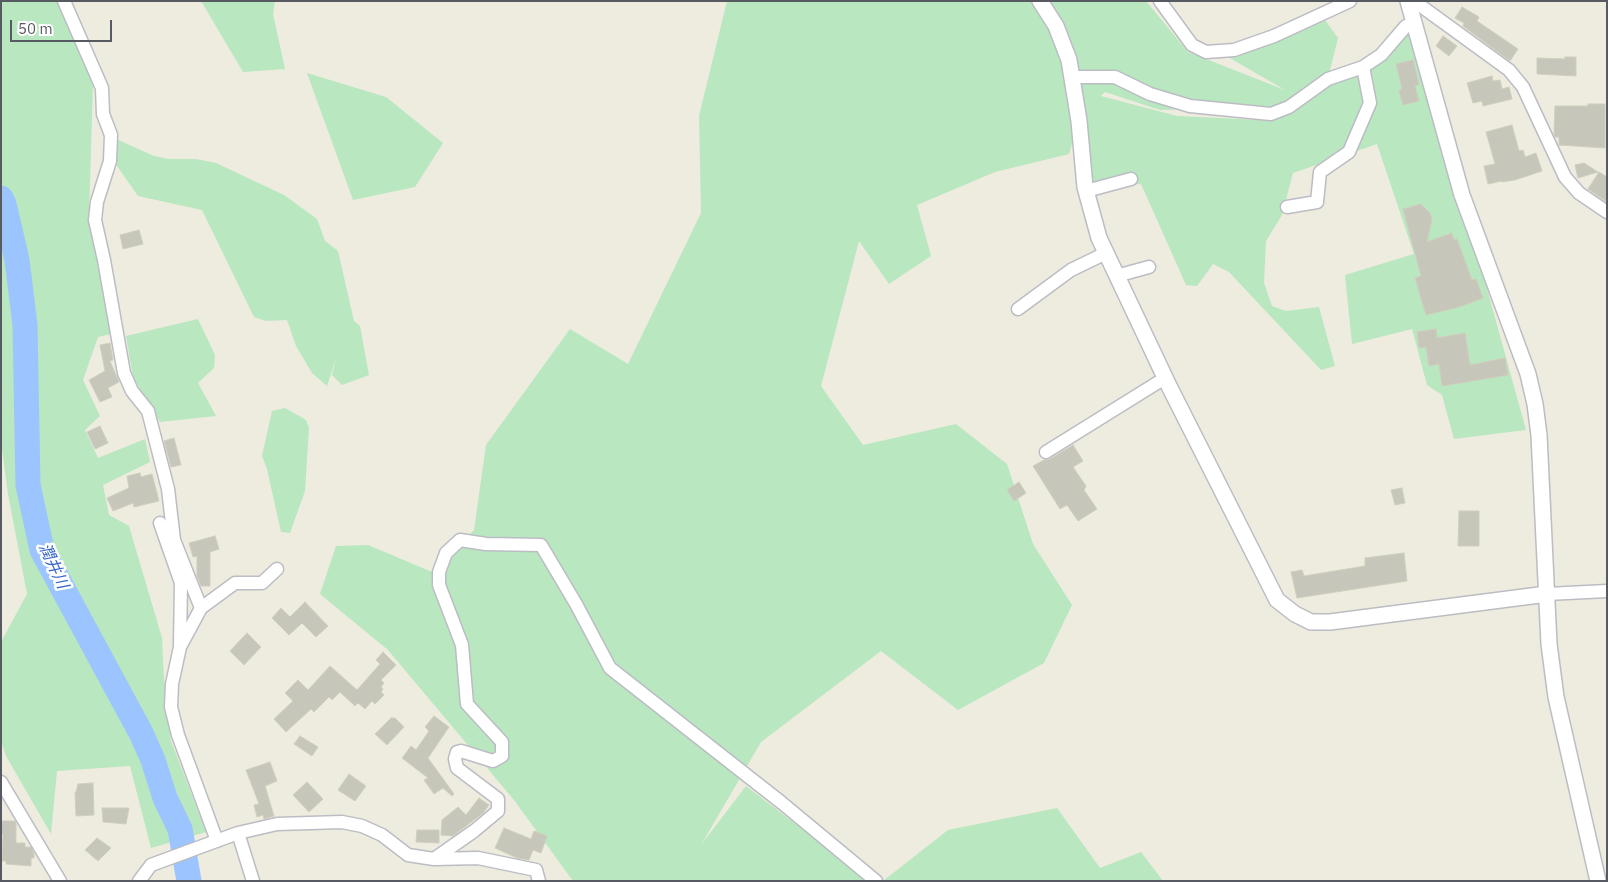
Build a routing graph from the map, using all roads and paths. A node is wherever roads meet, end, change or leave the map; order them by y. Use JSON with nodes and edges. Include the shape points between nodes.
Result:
{"nodes":[{"id":1,"x":64,"y":1,"type":"edge"},
{"id":2,"x":1040,"y":1,"type":"edge"},
{"id":3,"x":1160,"y":1,"type":"edge"},
{"id":4,"x":1350,"y":1,"type":"edge"},
{"id":5,"x":1408,"y":1,"type":"edge"},
{"id":6,"x":1414,"y":1,"type":"edge"},
{"id":7,"x":1414,"y":24,"type":"junction"},
{"id":8,"x":1363,"y":67,"type":"junction"},
{"id":9,"x":1072,"y":77,"type":"junction"},
{"id":10,"x":1131,"y":179,"type":"dead end"},
{"id":11,"x":1086,"y":191,"type":"junction"},
{"id":12,"x":1287,"y":207,"type":"dead end"},
{"id":13,"x":1607,"y":212,"type":"edge"},
{"id":14,"x":1106,"y":252,"type":"junction"},
{"id":15,"x":1148,"y":267,"type":"dead end"},
{"id":16,"x":1116,"y":276,"type":"junction"},
{"id":17,"x":1018,"y":309,"type":"dead end"},
{"id":18,"x":1165,"y":378,"type":"junction"},
{"id":19,"x":1046,"y":452,"type":"dead end"},
{"id":20,"x":160,"y":523,"type":"dead end"},
{"id":21,"x":278,"y":569,"type":"dead end"},
{"id":22,"x":1607,"y":591,"type":"edge"},
{"id":23,"x":1547,"y":594,"type":"junction"},
{"id":24,"x":201,"y":608,"type":"junction"},
{"id":25,"x":180,"y":647,"type":"junction"},
{"id":26,"x":1,"y":782,"type":"edge"},
{"id":27,"x":238,"y":833,"type":"junction"},
{"id":28,"x":217,"y":841,"type":"junction"},
{"id":29,"x":434,"y":859,"type":"junction"},
{"id":30,"x":60,"y":881,"type":"edge"},
{"id":31,"x":139,"y":881,"type":"edge"},
{"id":32,"x":253,"y":881,"type":"edge"},
{"id":33,"x":539,"y":881,"type":"edge"},
{"id":34,"x":876,"y":881,"type":"edge"},
{"id":35,"x":1598,"y":881,"type":"edge"}],
"edges":[{"from":1,"to":24,"type":"street","via":[[102,88],[103,114],[111,135],[110,161],[95,220],[124,373],[132,391],[148,411],[168,489],[174,540]]},
{"from":2,"to":9,"type":"street","via":[[1056,26]]},
{"from":3,"to":4,"type":"street","via":[[1192,45],[1206,52],[1234,50],[1274,36]]},
{"from":5,"to":7,"type":"street"},
{"from":6,"to":13,"type":"street","via":[[1509,70],[1523,87],[1565,177],[1579,193]]},
{"from":7,"to":8,"type":"street","via":[[1406,26],[1382,55]]},
{"from":7,"to":23,"type":"street","via":[[1462,195],[1528,374],[1539,445]]},
{"from":8,"to":9,"type":"street","via":[[1328,79],[1289,107],[1271,114],[1190,106],[1150,94],[1115,77]]},
{"from":8,"to":12,"type":"street","via":[[1370,103],[1349,152],[1320,172],[1317,202]]},
{"from":9,"to":11,"type":"street"},
{"from":10,"to":11,"type":"street"},
{"from":11,"to":14,"type":"street"},
{"from":14,"to":16,"type":"street"},
{"from":14,"to":17,"type":"street","via":[[1071,270]]},
{"from":15,"to":16,"type":"street"},
{"from":16,"to":18,"type":"street"},
{"from":18,"to":19,"type":"street"},
{"from":18,"to":23,"type":"street","via":[[1277,600],[1295,614],[1311,622],[1330,622]]},
{"from":20,"to":25,"type":"street","via":[[181,583]]},
{"from":21,"to":24,"type":"street","via":[[262,583],[235,583]]},
{"from":22,"to":23,"type":"street"},
{"from":23,"to":35,"type":"street","via":[[1556,697]]},
{"from":24,"to":25,"type":"street"},
{"from":25,"to":28,"type":"street","via":[[171,707]]},
{"from":26,"to":30,"type":"street"},
{"from":27,"to":28,"type":"street"},
{"from":27,"to":29,"type":"street","via":[[277,824],[342,822],[382,835],[408,855]]},
{"from":27,"to":32,"type":"street"},
{"from":28,"to":31,"type":"street","via":[[151,865]]},
{"from":29,"to":33,"type":"street","via":[[478,858],[536,870]]},
{"from":29,"to":34,"type":"street","via":[[498,811],[498,799],[457,768],[454,759],[461,751],[493,761],[502,756],[502,742],[467,704],[462,645],[440,585],[439,572],[446,553],[460,540],[541,545],[610,668]]}]}
